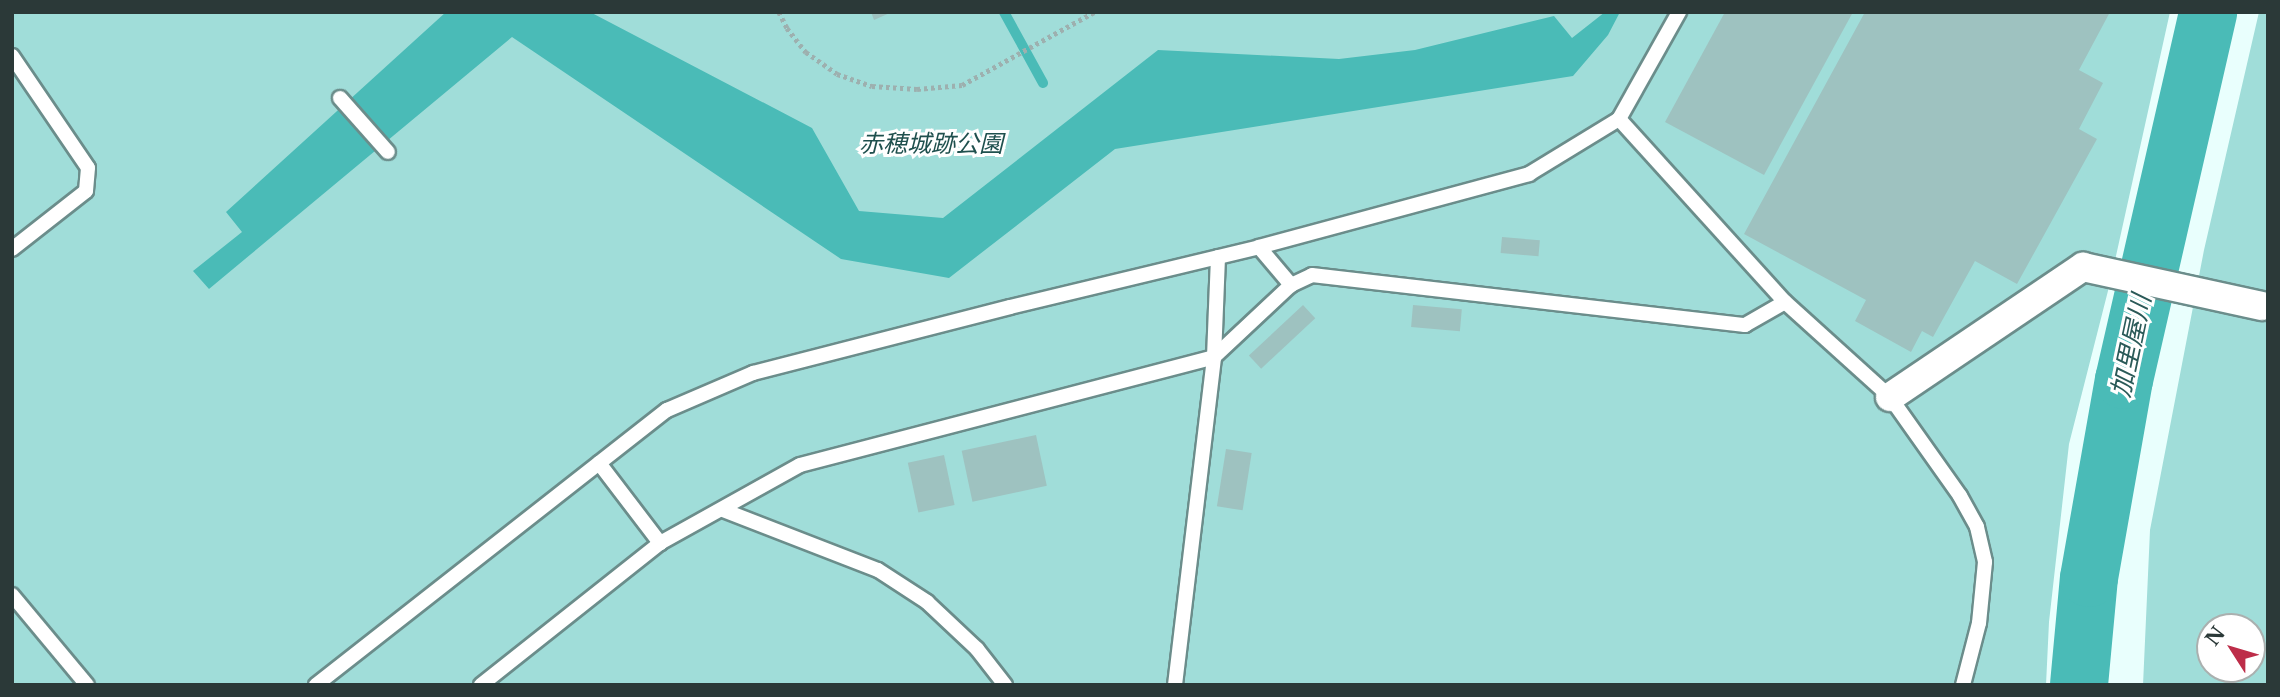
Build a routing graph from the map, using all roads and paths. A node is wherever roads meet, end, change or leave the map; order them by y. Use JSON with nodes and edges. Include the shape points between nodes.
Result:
{"nodes":[{"id":1,"x":779,"y":12,"type":"edge"},
{"id":2,"x":1094,"y":12,"type":"edge"},
{"id":3,"x":1679,"y":12,"type":"edge"},
{"id":4,"x":12,"y":56,"type":"edge"},
{"id":5,"x":340,"y":98,"type":"dead end"},
{"id":6,"x":1619,"y":119,"type":"junction"},
{"id":7,"x":388,"y":152,"type":"dead end"},
{"id":8,"x":1259,"y":247,"type":"junction"},
{"id":9,"x":12,"y":249,"type":"edge"},
{"id":10,"x":1218,"y":257,"type":"junction"},
{"id":11,"x":1291,"y":285,"type":"junction"},
{"id":12,"x":1785,"y":302,"type":"junction"},
{"id":13,"x":2262,"y":306,"type":"dead end"},
{"id":14,"x":1214,"y":358,"type":"junction"},
{"id":15,"x":1889,"y":397,"type":"junction"},
{"id":16,"x":599,"y":463,"type":"junction"},
{"id":17,"x":723,"y":510,"type":"junction"},
{"id":18,"x":660,"y":543,"type":"junction"},
{"id":19,"x":12,"y":594,"type":"edge"},
{"id":20,"x":86,"y":685,"type":"edge"},
{"id":21,"x":316,"y":685,"type":"edge"},
{"id":22,"x":481,"y":685,"type":"edge"},
{"id":23,"x":1005,"y":685,"type":"edge"},
{"id":24,"x":1175,"y":685,"type":"edge"},
{"id":25,"x":1962,"y":685,"type":"edge"}],
"edges":[{"from":1,"to":2,"type":"path","via":[[806,52],[837,74],[872,86],[917,89],[962,85]]},
{"from":3,"to":6,"type":"lane"},
{"from":4,"to":9,"type":"lane","via":[[88,168],[86,191]]},
{"from":5,"to":7,"type":"lane"},
{"from":6,"to":8,"type":"lane","via":[[1529,174]]},
{"from":6,"to":12,"type":"lane"},
{"from":8,"to":10,"type":"lane"},
{"from":8,"to":11,"type":"lane"},
{"from":10,"to":14,"type":"lane"},
{"from":10,"to":16,"type":"lane","via":[[753,373],[667,410]]},
{"from":11,"to":12,"type":"lane","via":[[1312,275],[1745,325]]},
{"from":11,"to":14,"type":"lane"},
{"from":12,"to":15,"type":"lane"},
{"from":13,"to":15,"type":"street","via":[[2083,267]]},
{"from":14,"to":17,"type":"lane","via":[[800,465]]},
{"from":14,"to":24,"type":"lane"},
{"from":15,"to":25,"type":"lane","via":[[1977,527],[1985,562],[1979,623]]},
{"from":16,"to":18,"type":"lane"},
{"from":16,"to":21,"type":"lane"},
{"from":17,"to":18,"type":"lane"},
{"from":17,"to":23,"type":"lane","via":[[878,570],[927,602],[977,649]]},
{"from":18,"to":22,"type":"lane"},
{"from":19,"to":20,"type":"lane"}]}
